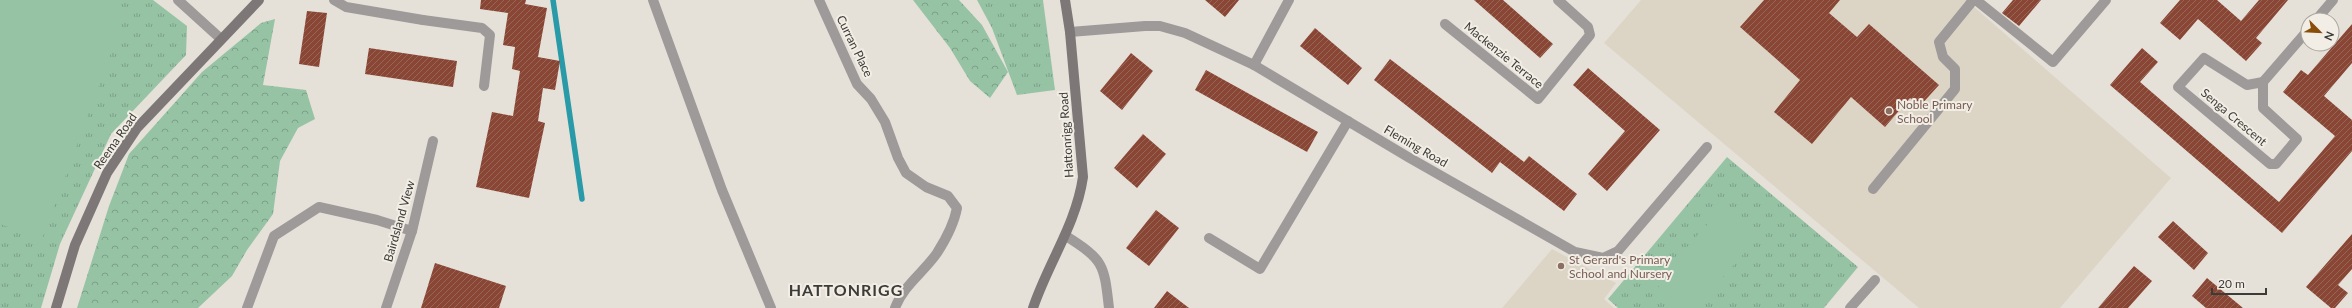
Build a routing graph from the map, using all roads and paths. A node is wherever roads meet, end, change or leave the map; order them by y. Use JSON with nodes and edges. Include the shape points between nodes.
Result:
{"nodes":[{"id":1,"x":178,"y":0,"type":"edge"},
{"id":2,"x":259,"y":0,"type":"edge"},
{"id":3,"x":334,"y":0,"type":"edge"},
{"id":4,"x":653,"y":0,"type":"edge"},
{"id":5,"x":819,"y":0,"type":"edge"},
{"id":6,"x":1065,"y":0,"type":"edge"},
{"id":7,"x":1290,"y":0,"type":"edge"},
{"id":8,"x":1558,"y":0,"type":"edge"},
{"id":9,"x":2106,"y":0,"type":"edge"},
{"id":10,"x":2333,"y":0,"type":"edge"},
{"id":11,"x":1973,"y":1,"type":"edge"},
{"id":12,"x":2323,"y":12,"type":"edge"},
{"id":13,"x":1445,"y":24,"type":"dead end"},
{"id":14,"x":1070,"y":32,"type":"junction"},
{"id":15,"x":221,"y":39,"type":"junction"},
{"id":16,"x":2300,"y":39,"type":"edge"},
{"id":17,"x":1254,"y":65,"type":"junction"},
{"id":18,"x":2263,"y":82,"type":"junction"},
{"id":19,"x":484,"y":86,"type":"dead end"},
{"id":20,"x":1348,"y":121,"type":"junction"},
{"id":21,"x":433,"y":141,"type":"dead end"},
{"id":22,"x":1707,"y":147,"type":"dead end"},
{"id":23,"x":1873,"y":189,"type":"dead end"},
{"id":24,"x":412,"y":231,"type":"junction"},
{"id":25,"x":1066,"y":236,"type":"junction"},
{"id":26,"x":1209,"y":238,"type":"dead end"},
{"id":27,"x":1875,"y":280,"type":"dead end"},
{"id":28,"x":56,"y":308,"type":"edge"},
{"id":29,"x":247,"y":308,"type":"edge"},
{"id":30,"x":386,"y":308,"type":"edge"},
{"id":31,"x":771,"y":308,"type":"edge"},
{"id":32,"x":895,"y":308,"type":"edge"},
{"id":33,"x":1033,"y":308,"type":"edge"},
{"id":34,"x":1109,"y":308,"type":"edge"},
{"id":35,"x":1850,"y":308,"type":"edge"}],
"edges":[{"from":1,"to":15,"type":"street"},
{"from":2,"to":15,"type":"street","name":"Reema Road"},
{"from":3,"to":19,"type":"street","via":[[346,7],[482,28],[490,35]]},
{"from":4,"to":31,"type":"street","via":[[722,190]]},
{"from":5,"to":32,"type":"street","name":"Curran Place","via":[[857,84],[872,100],[885,122],[906,173],[926,187],[948,196],[957,208],[954,222],[937,254],[913,281]]},
{"from":6,"to":14,"type":"street","name":"Hattonrigg Road"},
{"from":7,"to":17,"type":"street"},
{"from":8,"to":13,"type":"street","name":"Mackenzie Terrace","via":[[1588,27],[1590,35],[1538,99]]},
{"from":9,"to":11,"type":"street","via":[[2053,62]]},
{"from":10,"to":12,"type":"street"},
{"from":11,"to":23,"type":"street","via":[[1940,42],[1943,58],[1955,69],[1955,89]]},
{"from":14,"to":17,"type":"street","name":"Fleming Road","via":[[1160,26],[1185,32]]},
{"from":14,"to":25,"type":"street","name":"Hattonrigg Road","via":[[1083,177],[1080,198]]},
{"from":15,"to":28,"type":"street","name":"Reema Road","via":[[137,128],[107,172],[75,245]]},
{"from":16,"to":18,"type":"street"},
{"from":17,"to":20,"type":"street","name":"Fleming Road"},
{"from":18,"to":18,"type":"street","name":"Senga Crescent","via":[[2263,108],[2297,139],[2276,164],[2270,164],[2178,87],[2204,58],[2247,85]]},
{"from":20,"to":22,"type":"street","name":"Fleming Road","via":[[1575,252],[1603,258],[1618,251]]},
{"from":20,"to":26,"type":"street","via":[[1260,269]]},
{"from":21,"to":24,"type":"street","name":"Bairdsland View"},
{"from":24,"to":29,"type":"street","via":[[319,207],[274,236]]},
{"from":24,"to":30,"type":"street","name":"Bairdsland View"},
{"from":25,"to":33,"type":"street","name":"Hattonrigg Road"},
{"from":25,"to":34,"type":"street","via":[[1085,248],[1103,268]]},
{"from":27,"to":35,"type":"street"}]}
